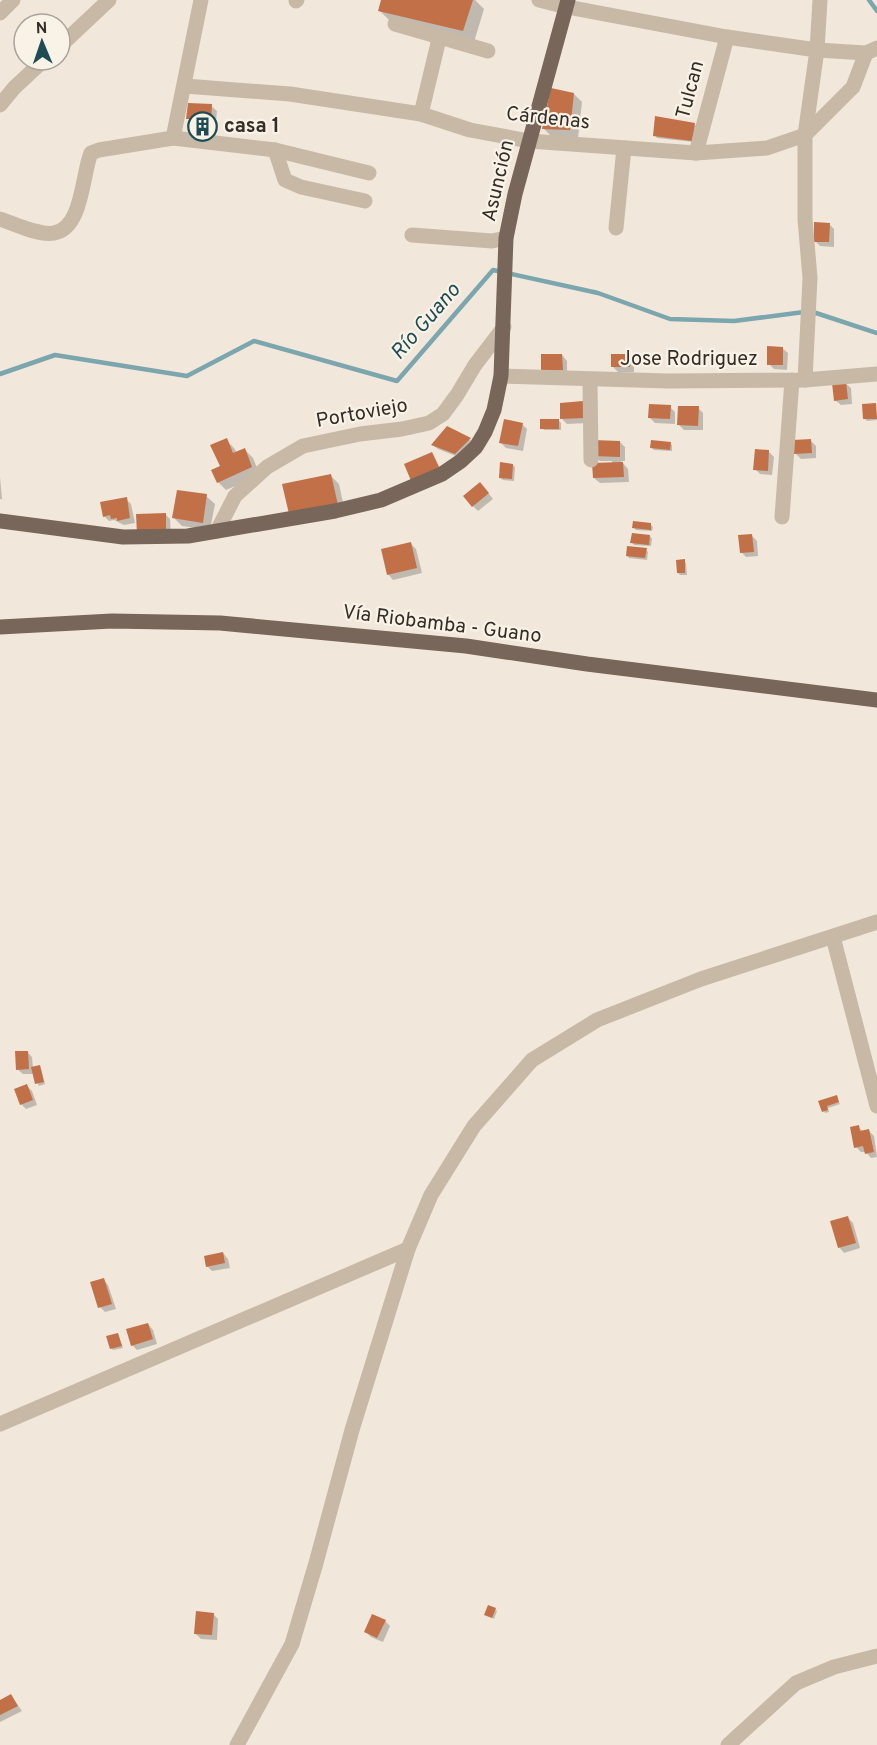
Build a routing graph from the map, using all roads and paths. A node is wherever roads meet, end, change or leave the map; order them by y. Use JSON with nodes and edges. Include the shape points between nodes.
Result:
{"nodes":[{"id":1,"x":13,"y":0,"type":"edge"},
{"id":2,"x":201,"y":0,"type":"edge"},
{"id":3,"x":539,"y":0,"type":"edge"},
{"id":4,"x":820,"y":0,"type":"edge"},
{"id":5,"x":108,"y":1,"type":"edge"},
{"id":6,"x":567,"y":4,"type":"edge"},
{"id":7,"x":0,"y":13,"type":"edge"},
{"id":8,"x":395,"y":24,"type":"dead end"},
{"id":9,"x":72,"y":35,"type":"edge"},
{"id":10,"x":727,"y":37,"type":"junction"},
{"id":11,"x":439,"y":39,"type":"junction"},
{"id":12,"x":817,"y":50,"type":"junction"},
{"id":13,"x":872,"y":50,"type":"edge"},
{"id":14,"x":488,"y":51,"type":"dead end"},
{"id":15,"x":31,"y":72,"type":"edge"},
{"id":16,"x":185,"y":86,"type":"junction"},
{"id":17,"x":0,"y":105,"type":"edge"},
{"id":18,"x":421,"y":114,"type":"junction"},
{"id":19,"x":805,"y":135,"type":"junction"},
{"id":20,"x":173,"y":138,"type":"junction"},
{"id":21,"x":530,"y":141,"type":"junction"},
{"id":22,"x":624,"y":148,"type":"junction"},
{"id":23,"x":275,"y":150,"type":"junction"},
{"id":24,"x":696,"y":153,"type":"junction"},
{"id":25,"x":369,"y":173,"type":"dead end"},
{"id":26,"x":365,"y":201,"type":"dead end"},
{"id":27,"x":0,"y":219,"type":"edge"},
{"id":28,"x":616,"y":228,"type":"dead end"},
{"id":29,"x":412,"y":236,"type":"dead end"},
{"id":30,"x":507,"y":238,"type":"junction"},
{"id":31,"x":504,"y":327,"type":"junction"},
{"id":32,"x":877,"y":374,"type":"edge"},
{"id":33,"x":501,"y":376,"type":"junction"},
{"id":34,"x":590,"y":380,"type":"junction"},
{"id":35,"x":798,"y":380,"type":"junction"},
{"id":36,"x":591,"y":460,"type":"dead end"},
{"id":37,"x":782,"y":517,"type":"dead end"},
{"id":38,"x":0,"y":521,"type":"edge"},
{"id":39,"x":217,"y":531,"type":"junction"},
{"id":40,"x":0,"y":627,"type":"edge"},
{"id":41,"x":877,"y":700,"type":"edge"},
{"id":42,"x":877,"y":922,"type":"edge"},
{"id":43,"x":832,"y":937,"type":"junction"},
{"id":44,"x":877,"y":1106,"type":"edge"},
{"id":45,"x":408,"y":1249,"type":"junction"},
{"id":46,"x":0,"y":1424,"type":"edge"},
{"id":47,"x":877,"y":1656,"type":"edge"},
{"id":48,"x":237,"y":1745,"type":"edge"},
{"id":49,"x":728,"y":1745,"type":"edge"}],
"edges":[{"from":1,"to":7,"type":"street"},
{"from":2,"to":16,"type":"street"},
{"from":3,"to":6,"type":"street"},
{"from":4,"to":12,"type":"street"},
{"from":5,"to":9,"type":"street"},
{"from":6,"to":10,"type":"street"},
{"from":6,"to":21,"type":"main road","name":"Asunción"},
{"from":8,"to":11,"type":"street"},
{"from":10,"to":12,"type":"street"},
{"from":10,"to":24,"type":"street","name":"Tulcan"},
{"from":11,"to":14,"type":"street"},
{"from":11,"to":18,"type":"street"},
{"from":12,"to":13,"type":"street"},
{"from":12,"to":19,"type":"street"},
{"from":13,"to":19,"type":"street","name":"Cárdenas","via":[[853,87]]},
{"from":15,"to":17,"type":"street"},
{"from":16,"to":18,"type":"street","name":"Cárdenas","via":[[290,94]]},
{"from":16,"to":20,"type":"street"},
{"from":18,"to":21,"type":"street","name":"Cárdenas","via":[[470,130]]},
{"from":19,"to":24,"type":"street","name":"Cárdenas","via":[[767,148]]},
{"from":19,"to":35,"type":"street","via":[[810,278],[808,332]]},
{"from":20,"to":23,"type":"street"},
{"from":20,"to":27,"type":"street","via":[[91,153],[77,209],[66,227],[54,233]]},
{"from":21,"to":22,"type":"street","name":"Cárdenas"},
{"from":21,"to":30,"type":"main road","name":"Asunción"},
{"from":22,"to":24,"type":"street","name":"Cárdenas"},
{"from":22,"to":28,"type":"street"},
{"from":23,"to":25,"type":"street"},
{"from":23,"to":26,"type":"street","via":[[285,180]]},
{"from":29,"to":30,"type":"street","via":[[492,241]]},
{"from":30,"to":31,"type":"main road","name":"Asunción"},
{"from":31,"to":33,"type":"main road","name":"Asunción"},
{"from":31,"to":39,"type":"street","name":"Portoviejo","via":[[443,414],[429,423],[303,446],[267,467],[235,496]]},
{"from":32,"to":35,"type":"street","name":"Jose Rodriguez"},
{"from":33,"to":34,"type":"street","name":"Jose Rodriguez"},
{"from":33,"to":39,"type":"main road","via":[[494,410],[476,447],[442,474],[381,501]]},
{"from":34,"to":35,"type":"street","name":"Jose Rodriguez"},
{"from":34,"to":36,"type":"street"},
{"from":35,"to":37,"type":"street"},
{"from":38,"to":39,"type":"main road","via":[[123,537],[188,536]]},
{"from":40,"to":41,"type":"main road","name":"Vía Riobamba - Guano","via":[[112,621],[231,624],[466,646]]},
{"from":42,"to":43,"type":"street"},
{"from":43,"to":44,"type":"street"},
{"from":43,"to":45,"type":"street","via":[[701,979],[597,1020],[532,1060],[474,1126],[431,1195]]},
{"from":45,"to":46,"type":"street"},
{"from":45,"to":48,"type":"street","via":[[292,1644]]},
{"from":47,"to":49,"type":"street","via":[[834,1667],[796,1683]]}]}
